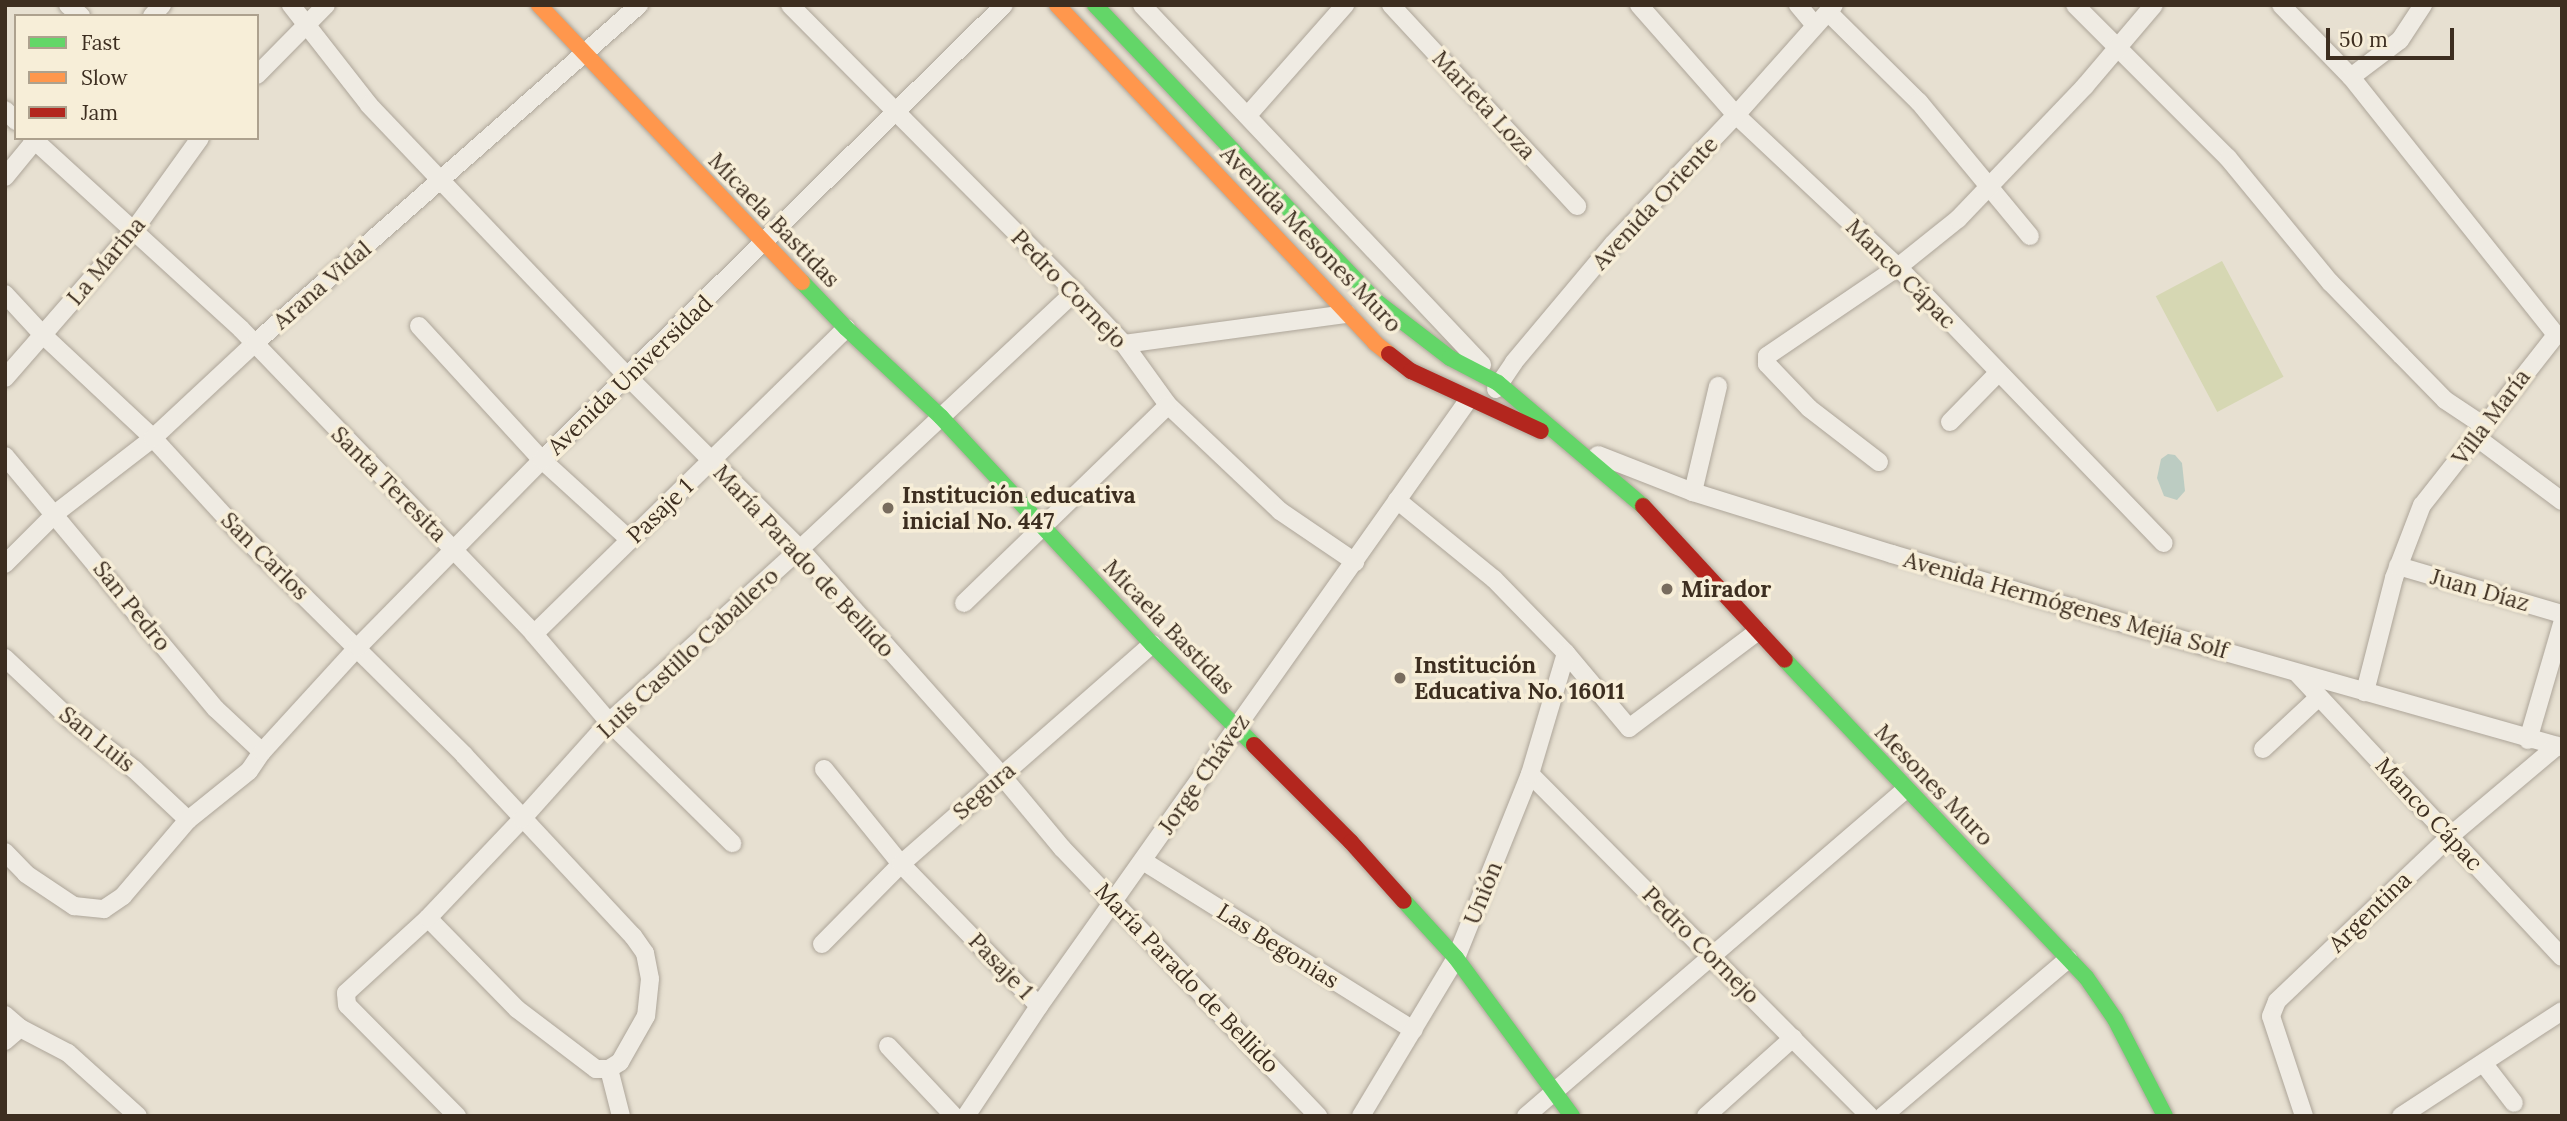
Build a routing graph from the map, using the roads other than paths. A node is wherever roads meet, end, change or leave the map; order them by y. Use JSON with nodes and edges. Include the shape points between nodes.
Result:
{"nodes":[{"id":1,"x":291,"y":5,"type":"edge"},
{"id":2,"x":326,"y":5,"type":"edge"},
{"id":3,"x":539,"y":5,"type":"edge"},
{"id":4,"x":639,"y":5,"type":"edge"},
{"id":5,"x":790,"y":5,"type":"edge"},
{"id":6,"x":1004,"y":5,"type":"edge"},
{"id":7,"x":1057,"y":5,"type":"edge"},
{"id":8,"x":1094,"y":5,"type":"edge"},
{"id":9,"x":1142,"y":5,"type":"edge"},
{"id":10,"x":1345,"y":5,"type":"edge"},
{"id":11,"x":1391,"y":5,"type":"edge"},
{"id":12,"x":1639,"y":5,"type":"edge"},
{"id":13,"x":1798,"y":5,"type":"edge"},
{"id":14,"x":2075,"y":5,"type":"edge"},
{"id":15,"x":2154,"y":5,"type":"edge"},
{"id":16,"x":2281,"y":5,"type":"edge"},
{"id":17,"x":2423,"y":5,"type":"edge"},
{"id":18,"x":1831,"y":9,"type":"edge"},
{"id":19,"x":306,"y":23,"type":"junction"},
{"id":20,"x":1815,"y":25,"type":"junction"},
{"id":21,"x":2117,"y":50,"type":"junction"},
{"id":22,"x":584,"y":54,"type":"junction"},
{"id":23,"x":259,"y":73,"type":"edge"},
{"id":24,"x":2351,"y":77,"type":"junction"},
{"id":25,"x":896,"y":111,"type":"junction"},
{"id":26,"x":1248,"y":115,"type":"junction"},
{"id":27,"x":1737,"y":115,"type":"junction"},
{"id":28,"x":34,"y":140,"type":"edge"},
{"id":29,"x":36,"y":140,"type":"edge"},
{"id":30,"x":199,"y":140,"type":"edge"},
{"id":31,"x":5,"y":177,"type":"edge"},
{"id":32,"x":442,"y":179,"type":"junction"},
{"id":33,"x":1991,"y":187,"type":"junction"},
{"id":34,"x":1577,"y":206,"type":"dead end"},
{"id":35,"x":134,"y":230,"type":"junction"},
{"id":36,"x":2030,"y":236,"type":"dead end"},
{"id":37,"x":764,"y":243,"type":"junction"},
{"id":38,"x":1898,"y":267,"type":"junction"},
{"id":39,"x":1075,"y":292,"type":"junction"},
{"id":40,"x":5,"y":294,"type":"edge"},
{"id":41,"x":1347,"y":314,"type":"junction"},
{"id":42,"x":419,"y":326,"type":"dead end"},
{"id":43,"x":846,"y":328,"type":"junction"},
{"id":44,"x":2559,"y":331,"type":"edge"},
{"id":45,"x":43,"y":335,"type":"junction"},
{"id":46,"x":255,"y":343,"type":"junction"},
{"id":47,"x":1124,"y":344,"type":"junction"},
{"id":48,"x":1998,"y":373,"type":"junction"},
{"id":49,"x":628,"y":377,"type":"junction"},
{"id":50,"x":5,"y":378,"type":"edge"},
{"id":51,"x":1498,"y":383,"type":"junction"},
{"id":52,"x":1718,"y":386,"type":"dead end"},
{"id":53,"x":1469,"y":399,"type":"junction"},
{"id":54,"x":1168,"y":405,"type":"junction"},
{"id":55,"x":1487,"y":408,"type":"junction"},
{"id":56,"x":941,"y":417,"type":"junction"},
{"id":57,"x":1950,"y":422,"type":"dead end"},
{"id":58,"x":2480,"y":431,"type":"junction"},
{"id":59,"x":153,"y":438,"type":"junction"},
{"id":60,"x":1575,"y":445,"type":"junction"},
{"id":61,"x":5,"y":456,"type":"edge"},
{"id":62,"x":542,"y":460,"type":"junction"},
{"id":63,"x":711,"y":462,"type":"junction"},
{"id":64,"x":1880,"y":462,"type":"dead end"},
{"id":65,"x":1693,"y":492,"type":"junction"},
{"id":66,"x":1396,"y":500,"type":"junction"},
{"id":67,"x":2562,"y":501,"type":"edge"},
{"id":68,"x":56,"y":513,"type":"junction"},
{"id":69,"x":1041,"y":526,"type":"junction"},
{"id":70,"x":630,"y":540,"type":"junction"},
{"id":71,"x":2164,"y":543,"type":"dead end"},
{"id":72,"x":800,"y":549,"type":"junction"},
{"id":73,"x":455,"y":551,"type":"junction"},
{"id":74,"x":1355,"y":562,"type":"junction"},
{"id":75,"x":5,"y":564,"type":"edge"},
{"id":76,"x":2399,"y":566,"type":"junction"},
{"id":77,"x":964,"y":603,"type":"dead end"},
{"id":78,"x":2562,"y":614,"type":"edge"},
{"id":79,"x":2562,"y":624,"type":"edge"},
{"id":80,"x":1758,"y":631,"type":"junction"},
{"id":81,"x":534,"y":634,"type":"junction"},
{"id":82,"x":1152,"y":644,"type":"junction"},
{"id":83,"x":358,"y":648,"type":"junction"},
{"id":84,"x":1566,"y":653,"type":"junction"},
{"id":85,"x":5,"y":658,"type":"edge"},
{"id":86,"x":2296,"y":671,"type":"junction"},
{"id":87,"x":2365,"y":692,"type":"junction"},
{"id":88,"x":2319,"y":697,"type":"junction"},
{"id":89,"x":609,"y":722,"type":"junction"},
{"id":90,"x":1236,"y":728,"type":"junction"},
{"id":91,"x":2528,"y":740,"type":"junction"},
{"id":92,"x":2559,"y":747,"type":"edge"},
{"id":93,"x":2263,"y":750,"type":"dead end"},
{"id":94,"x":262,"y":752,"type":"junction"},
{"id":95,"x":824,"y":769,"type":"dead end"},
{"id":96,"x":1530,"y":774,"type":"junction"},
{"id":97,"x":1002,"y":775,"type":"junction"},
{"id":98,"x":1906,"y":789,"type":"junction"},
{"id":99,"x":522,"y":819,"type":"junction"},
{"id":100,"x":188,"y":820,"type":"junction"},
{"id":101,"x":2450,"y":836,"type":"junction"},
{"id":102,"x":732,"y":843,"type":"dead end"},
{"id":103,"x":5,"y":852,"type":"edge"},
{"id":104,"x":1143,"y":862,"type":"junction"},
{"id":105,"x":901,"y":864,"type":"junction"},
{"id":106,"x":1115,"y":900,"type":"junction"},
{"id":107,"x":428,"y":918,"type":"junction"},
{"id":108,"x":822,"y":944,"type":"dead end"},
{"id":109,"x":1712,"y":955,"type":"junction"},
{"id":110,"x":2562,"y":957,"type":"edge"},
{"id":111,"x":1456,"y":958,"type":"junction"},
{"id":112,"x":2068,"y":958,"type":"junction"},
{"id":113,"x":1039,"y":1006,"type":"junction"},
{"id":114,"x":2562,"y":1011,"type":"edge"},
{"id":115,"x":5,"y":1014,"type":"edge"},
{"id":116,"x":20,"y":1028,"type":"junction"},
{"id":117,"x":1413,"y":1030,"type":"junction"},
{"id":118,"x":1793,"y":1038,"type":"junction"},
{"id":119,"x":5,"y":1041,"type":"edge"},
{"id":120,"x":888,"y":1046,"type":"dead end"},
{"id":121,"x":2484,"y":1064,"type":"junction"},
{"id":122,"x":609,"y":1069,"type":"junction"},
{"id":123,"x":1554,"y":1092,"type":"junction"},
{"id":124,"x":2514,"y":1103,"type":"dead end"},
{"id":125,"x":138,"y":1116,"type":"edge"},
{"id":126,"x":457,"y":1116,"type":"edge"},
{"id":127,"x":621,"y":1116,"type":"edge"},
{"id":128,"x":954,"y":1116,"type":"edge"},
{"id":129,"x":966,"y":1116,"type":"edge"},
{"id":130,"x":1318,"y":1116,"type":"edge"},
{"id":131,"x":1361,"y":1116,"type":"edge"},
{"id":132,"x":1526,"y":1116,"type":"edge"},
{"id":133,"x":1572,"y":1116,"type":"edge"},
{"id":134,"x":1706,"y":1116,"type":"edge"},
{"id":135,"x":1870,"y":1116,"type":"edge"},
{"id":136,"x":1883,"y":1116,"type":"edge"},
{"id":137,"x":2165,"y":1116,"type":"edge"},
{"id":138,"x":2304,"y":1116,"type":"edge"},
{"id":139,"x":2401,"y":1116,"type":"edge"}],
"edges":[{"from":1,"to":19,"type":"street","name":"María Parado de Bellido"},
{"from":2,"to":19,"type":"street"},
{"from":3,"to":22,"type":"main road","name":"Micaela Bastidas"},
{"from":4,"to":22,"type":"street","name":"Arana Vidal"},
{"from":5,"to":25,"type":"street","name":"Pedro Cornejo"},
{"from":6,"to":25,"type":"street","name":"Avenida Universidad"},
{"from":7,"to":41,"type":"main road","name":"Avenida Mesones Muro"},
{"from":8,"to":51,"type":"main road","name":"Mesones Muro","via":[[1377,302],[1451,358]]},
{"from":9,"to":26,"type":"street"},
{"from":10,"to":26,"type":"street"},
{"from":11,"to":34,"type":"street","name":"Marieta Loza"},
{"from":12,"to":27,"type":"street","name":"Manco Cápac"},
{"from":13,"to":20,"type":"street"},
{"from":14,"to":21,"type":"street"},
{"from":15,"to":21,"type":"street"},
{"from":16,"to":24,"type":"street","name":"Villa María"},
{"from":17,"to":24,"type":"street","via":[[2400,40]]},
{"from":18,"to":20,"type":"street","name":"Avenida Oriente"},
{"from":18,"to":33,"type":"street"},
{"from":19,"to":23,"type":"street"},
{"from":19,"to":32,"type":"street","name":"María Parado de Bellido","via":[[369,105]]},
{"from":20,"to":27,"type":"street","name":"Avenida Oriente"},
{"from":21,"to":33,"type":"street"},
{"from":21,"to":58,"type":"street","via":[[2228,158],[2330,282]]},
{"from":22,"to":32,"type":"street","name":"Arana Vidal"},
{"from":22,"to":37,"type":"main road","name":"Micaela Bastidas"},
{"from":24,"to":44,"type":"street","name":"Villa María"},
{"from":25,"to":37,"type":"street","name":"Avenida Universidad"},
{"from":25,"to":39,"type":"street","name":"Pedro Cornejo"},
{"from":26,"to":51,"type":"street"},
{"from":27,"to":38,"type":"street","name":"Manco Cápac"},
{"from":27,"to":51,"type":"street","name":"Avenida Oriente","via":[[1613,244]]},
{"from":28,"to":31,"type":"street"},
{"from":29,"to":35,"type":"street","name":"Santa Teresita"},
{"from":30,"to":35,"type":"street","name":"La Marina"},
{"from":32,"to":46,"type":"street","name":"Arana Vidal"},
{"from":32,"to":49,"type":"street","name":"María Parado de Bellido"},
{"from":33,"to":36,"type":"street"},
{"from":33,"to":38,"type":"street"},
{"from":35,"to":45,"type":"street","name":"La Marina"},
{"from":35,"to":46,"type":"street","name":"Santa Teresita"},
{"from":37,"to":43,"type":"main road","name":"Micaela Bastidas"},
{"from":37,"to":49,"type":"street","name":"Avenida Universidad"},
{"from":38,"to":48,"type":"street","name":"Manco Cápac"},
{"from":38,"to":64,"type":"street","via":[[1767,356],[1767,365],[1809,408]]},
{"from":39,"to":47,"type":"street","name":"Pedro Cornejo"},
{"from":39,"to":56,"type":"street","name":"Luis Castillo Caballero"},
{"from":40,"to":45,"type":"street","name":"San Carlos"},
{"from":41,"to":47,"type":"street"},
{"from":41,"to":53,"type":"main road","name":"Avenida Mesones Muro","via":[[1411,371]]},
{"from":42,"to":62,"type":"street"},
{"from":43,"to":56,"type":"main road","name":"Micaela Bastidas"},
{"from":43,"to":63,"type":"street","name":"Pasaje 1"},
{"from":44,"to":58,"type":"street","name":"Villa María"},
{"from":45,"to":50,"type":"street","name":"La Marina"},
{"from":45,"to":59,"type":"street","name":"San Carlos"},
{"from":46,"to":59,"type":"street","name":"Arana Vidal"},
{"from":46,"to":73,"type":"street","name":"Santa Teresita"},
{"from":47,"to":54,"type":"street","name":"Pedro Cornejo"},
{"from":48,"to":57,"type":"street"},
{"from":48,"to":71,"type":"street","name":"Manco Cápac"},
{"from":49,"to":62,"type":"street","name":"Avenida Universidad"},
{"from":49,"to":63,"type":"street","name":"María Parado de Bellido"},
{"from":51,"to":55,"type":"street","name":"Avenida Oriente"},
{"from":51,"to":60,"type":"main road","name":"Mesones Muro"},
{"from":52,"to":65,"type":"street"},
{"from":53,"to":55,"type":"main road","name":"Avenida Mesones Muro"},
{"from":53,"to":66,"type":"street","name":"Jorge Chávez"},
{"from":54,"to":69,"type":"street"},
{"from":54,"to":74,"type":"street","name":"Pedro Cornejo","via":[[1280,511]]},
{"from":55,"to":60,"type":"main road","name":"Avenida Mesones Muro"},
{"from":56,"to":69,"type":"main road","name":"Micaela Bastidas"},
{"from":56,"to":72,"type":"street","name":"Luis Castillo Caballero"},
{"from":58,"to":67,"type":"street"},
{"from":58,"to":76,"type":"street","name":"Villa María","via":[[2422,505]]},
{"from":59,"to":68,"type":"street","name":"Arana Vidal"},
{"from":59,"to":83,"type":"street","name":"San Carlos","via":[[240,533]]},
{"from":60,"to":65,"type":"street","name":"Avenida Hermógenes Mejía Solf"},
{"from":60,"to":80,"type":"main road","name":"Mesones Muro","via":[[1642,505]]},
{"from":61,"to":68,"type":"street","name":"San Pedro"},
{"from":62,"to":70,"type":"street"},
{"from":62,"to":73,"type":"street","name":"Avenida Universidad"},
{"from":63,"to":70,"type":"street","name":"Pasaje 1"},
{"from":63,"to":72,"type":"street","name":"María Parado de Bellido"},
{"from":65,"to":86,"type":"street","name":"Avenida Hermógenes Mejía Solf"},
{"from":66,"to":74,"type":"street","name":"Jorge Chávez"},
{"from":66,"to":84,"type":"street","via":[[1494,579]]},
{"from":68,"to":75,"type":"street","name":"Arana Vidal"},
{"from":68,"to":94,"type":"street","name":"San Pedro","via":[[215,709]]},
{"from":69,"to":77,"type":"street"},
{"from":69,"to":82,"type":"main road","name":"Micaela Bastidas"},
{"from":70,"to":81,"type":"street","name":"Pasaje 1"},
{"from":72,"to":89,"type":"street","name":"Luis Castillo Caballero"},
{"from":72,"to":97,"type":"street","name":"María Parado de Bellido"},
{"from":73,"to":81,"type":"street","name":"Santa Teresita"},
{"from":73,"to":83,"type":"street","name":"Avenida Universidad"},
{"from":74,"to":90,"type":"street","name":"Jorge Chávez"},
{"from":76,"to":78,"type":"street","name":"Juan Díaz"},
{"from":76,"to":87,"type":"street","name":"Villa María"},
{"from":79,"to":91,"type":"street"},
{"from":80,"to":84,"type":"street","via":[[1629,728]]},
{"from":80,"to":98,"type":"main road","name":"Mesones Muro"},
{"from":81,"to":89,"type":"street","name":"Santa Teresita"},
{"from":82,"to":90,"type":"main road","name":"Micaela Bastidas"},
{"from":82,"to":97,"type":"street","name":"Segura"},
{"from":83,"to":94,"type":"street","name":"Avenida Universidad"},
{"from":83,"to":99,"type":"street","name":"San Carlos"},
{"from":84,"to":96,"type":"street","name":"Unión"},
{"from":85,"to":100,"type":"street","name":"San Luis"},
{"from":86,"to":87,"type":"street","name":"Avenida Hermógenes Mejía Solf"},
{"from":86,"to":88,"type":"street","name":"Manco Cápac"},
{"from":87,"to":91,"type":"street","name":"Avenida Hermógenes Mejía Solf"},
{"from":88,"to":93,"type":"street"},
{"from":88,"to":101,"type":"street","name":"Manco Cápac"},
{"from":89,"to":99,"type":"street","name":"Luis Castillo Caballero"},
{"from":89,"to":102,"type":"street","name":"Santa Teresita"},
{"from":90,"to":104,"type":"street","name":"Jorge Chávez"},
{"from":90,"to":111,"type":"main road","name":"Micaela Bastidas","via":[[1351,842]]},
{"from":91,"to":92,"type":"street","name":"Avenida Hermógenes Mejía Solf"},
{"from":92,"to":101,"type":"street","name":"Argentina"},
{"from":94,"to":100,"type":"street","name":"Avenida Universidad","via":[[239,779]]},
{"from":95,"to":105,"type":"street","name":"Pasaje 1"},
{"from":96,"to":109,"type":"street","name":"Pedro Cornejo"},
{"from":96,"to":111,"type":"street","name":"Unión"},
{"from":97,"to":105,"type":"street","name":"Segura"},
{"from":97,"to":106,"type":"street","name":"María Parado de Bellido","via":[[1062,848]]},
{"from":98,"to":109,"type":"street"},
{"from":98,"to":112,"type":"main road","name":"Mesones Muro"},
{"from":99,"to":107,"type":"street","name":"Luis Castillo Caballero"},
{"from":99,"to":122,"type":"street","name":"San Carlos","via":[[645,953],[650,979],[646,1016],[620,1062]]},
{"from":100,"to":103,"type":"street","name":"Avenida Universidad","via":[[122,896],[104,909],[74,906],[26,874]]},
{"from":101,"to":110,"type":"street","name":"Manco Cápac"},
{"from":101,"to":138,"type":"street","name":"Argentina","via":[[2277,1001],[2271,1016]]},
{"from":104,"to":106,"type":"street","name":"Jorge Chávez"},
{"from":104,"to":117,"type":"street","name":"Las Begonias"},
{"from":105,"to":108,"type":"street","name":"Segura"},
{"from":105,"to":113,"type":"street","name":"Pasaje 1"},
{"from":106,"to":113,"type":"street","name":"Jorge Chávez"},
{"from":106,"to":130,"type":"street","name":"María Parado de Bellido"},
{"from":107,"to":122,"type":"street","via":[[517,1009],[596,1069]]},
{"from":107,"to":126,"type":"street","name":"Luis Castillo Caballero","via":[[346,993],[346,1005]]},
{"from":109,"to":118,"type":"street","name":"Pedro Cornejo"},
{"from":109,"to":123,"type":"street"},
{"from":111,"to":117,"type":"street","name":"Unión"},
{"from":111,"to":123,"type":"main road","name":"Micaela Bastidas"},
{"from":112,"to":136,"type":"street"},
{"from":112,"to":137,"type":"main road","name":"Mesones Muro","via":[[2115,1018]]},
{"from":113,"to":129,"type":"street","name":"Jorge Chávez"},
{"from":114,"to":121,"type":"street"},
{"from":115,"to":116,"type":"street"},
{"from":116,"to":119,"type":"street"},
{"from":116,"to":125,"type":"street","via":[[68,1053]]},
{"from":117,"to":131,"type":"street","name":"Unión"},
{"from":118,"to":134,"type":"street"},
{"from":118,"to":135,"type":"street","name":"Pedro Cornejo"},
{"from":120,"to":128,"type":"street"},
{"from":121,"to":124,"type":"street"},
{"from":121,"to":139,"type":"street"},
{"from":122,"to":127,"type":"street"},
{"from":123,"to":132,"type":"street"},
{"from":123,"to":133,"type":"main road","name":"Micaela Bastidas"}]}
